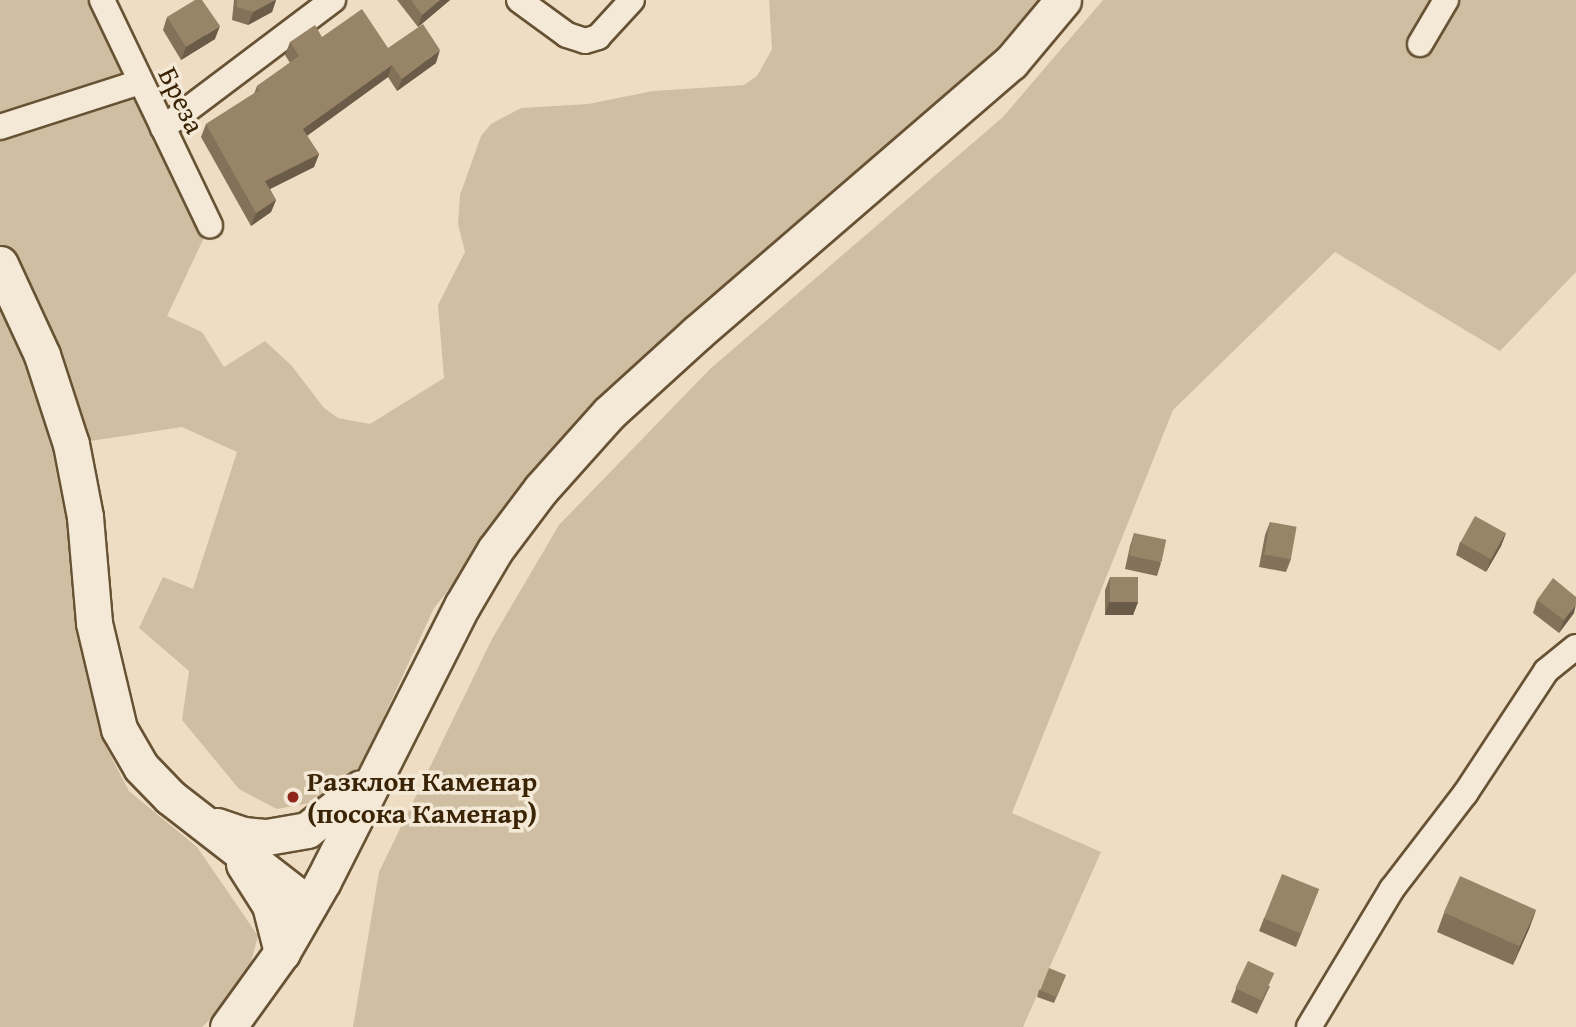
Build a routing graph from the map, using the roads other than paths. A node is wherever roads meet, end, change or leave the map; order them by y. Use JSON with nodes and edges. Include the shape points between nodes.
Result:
{"nodes":[{"id":1,"x":102,"y":0,"type":"edge"},
{"id":2,"x":333,"y":0,"type":"edge"},
{"id":3,"x":519,"y":0,"type":"edge"},
{"id":4,"x":632,"y":0,"type":"edge"},
{"id":5,"x":1063,"y":0,"type":"edge"},
{"id":6,"x":1446,"y":0,"type":"edge"},
{"id":7,"x":1420,"y":44,"type":"dead end"},
{"id":8,"x":140,"y":82,"type":"junction"},
{"id":9,"x":0,"y":127,"type":"edge"},
{"id":10,"x":163,"y":128,"type":"junction"},
{"id":11,"x":210,"y":225,"type":"dead end"},
{"id":12,"x":0,"y":264,"type":"edge"},
{"id":13,"x":1576,"y":647,"type":"edge"},
{"id":14,"x":374,"y":777,"type":"junction"},
{"id":15,"x":203,"y":821,"type":"junction"},
{"id":16,"x":309,"y":905,"type":"junction"},
{"id":17,"x":282,"y":952,"type":"junction"},
{"id":18,"x":228,"y":1027,"type":"edge"},
{"id":19,"x":1309,"y":1027,"type":"edge"}],
"edges":[{"from":1,"to":8,"type":"street","name":"Бреза"},
{"from":2,"to":10,"type":"street"},
{"from":3,"to":4,"type":"street","via":[[567,35],[585,41],[598,37]]},
{"from":5,"to":14,"type":"street","via":[[1011,62],[698,332],[609,413],[541,489],[495,550],[462,606]]},
{"from":6,"to":7,"type":"street"},
{"from":8,"to":9,"type":"street"},
{"from":8,"to":10,"type":"street","name":"Бреза"},
{"from":10,"to":11,"type":"street","name":"Бреза"},
{"from":12,"to":15,"type":"street","via":[[42,355],[71,444],[85,517],[94,623],[119,729],[141,767],[170,797]]},
{"from":13,"to":19,"type":"street","via":[[1546,671],[1465,794],[1392,889]]},
{"from":14,"to":15,"type":"street","via":[[307,830],[243,835]]},
{"from":14,"to":16,"type":"street"},
{"from":15,"to":16,"type":"street"},
{"from":15,"to":17,"type":"street","via":[[259,884],[278,925]]},
{"from":16,"to":17,"type":"street"},
{"from":17,"to":18,"type":"street"}]}
